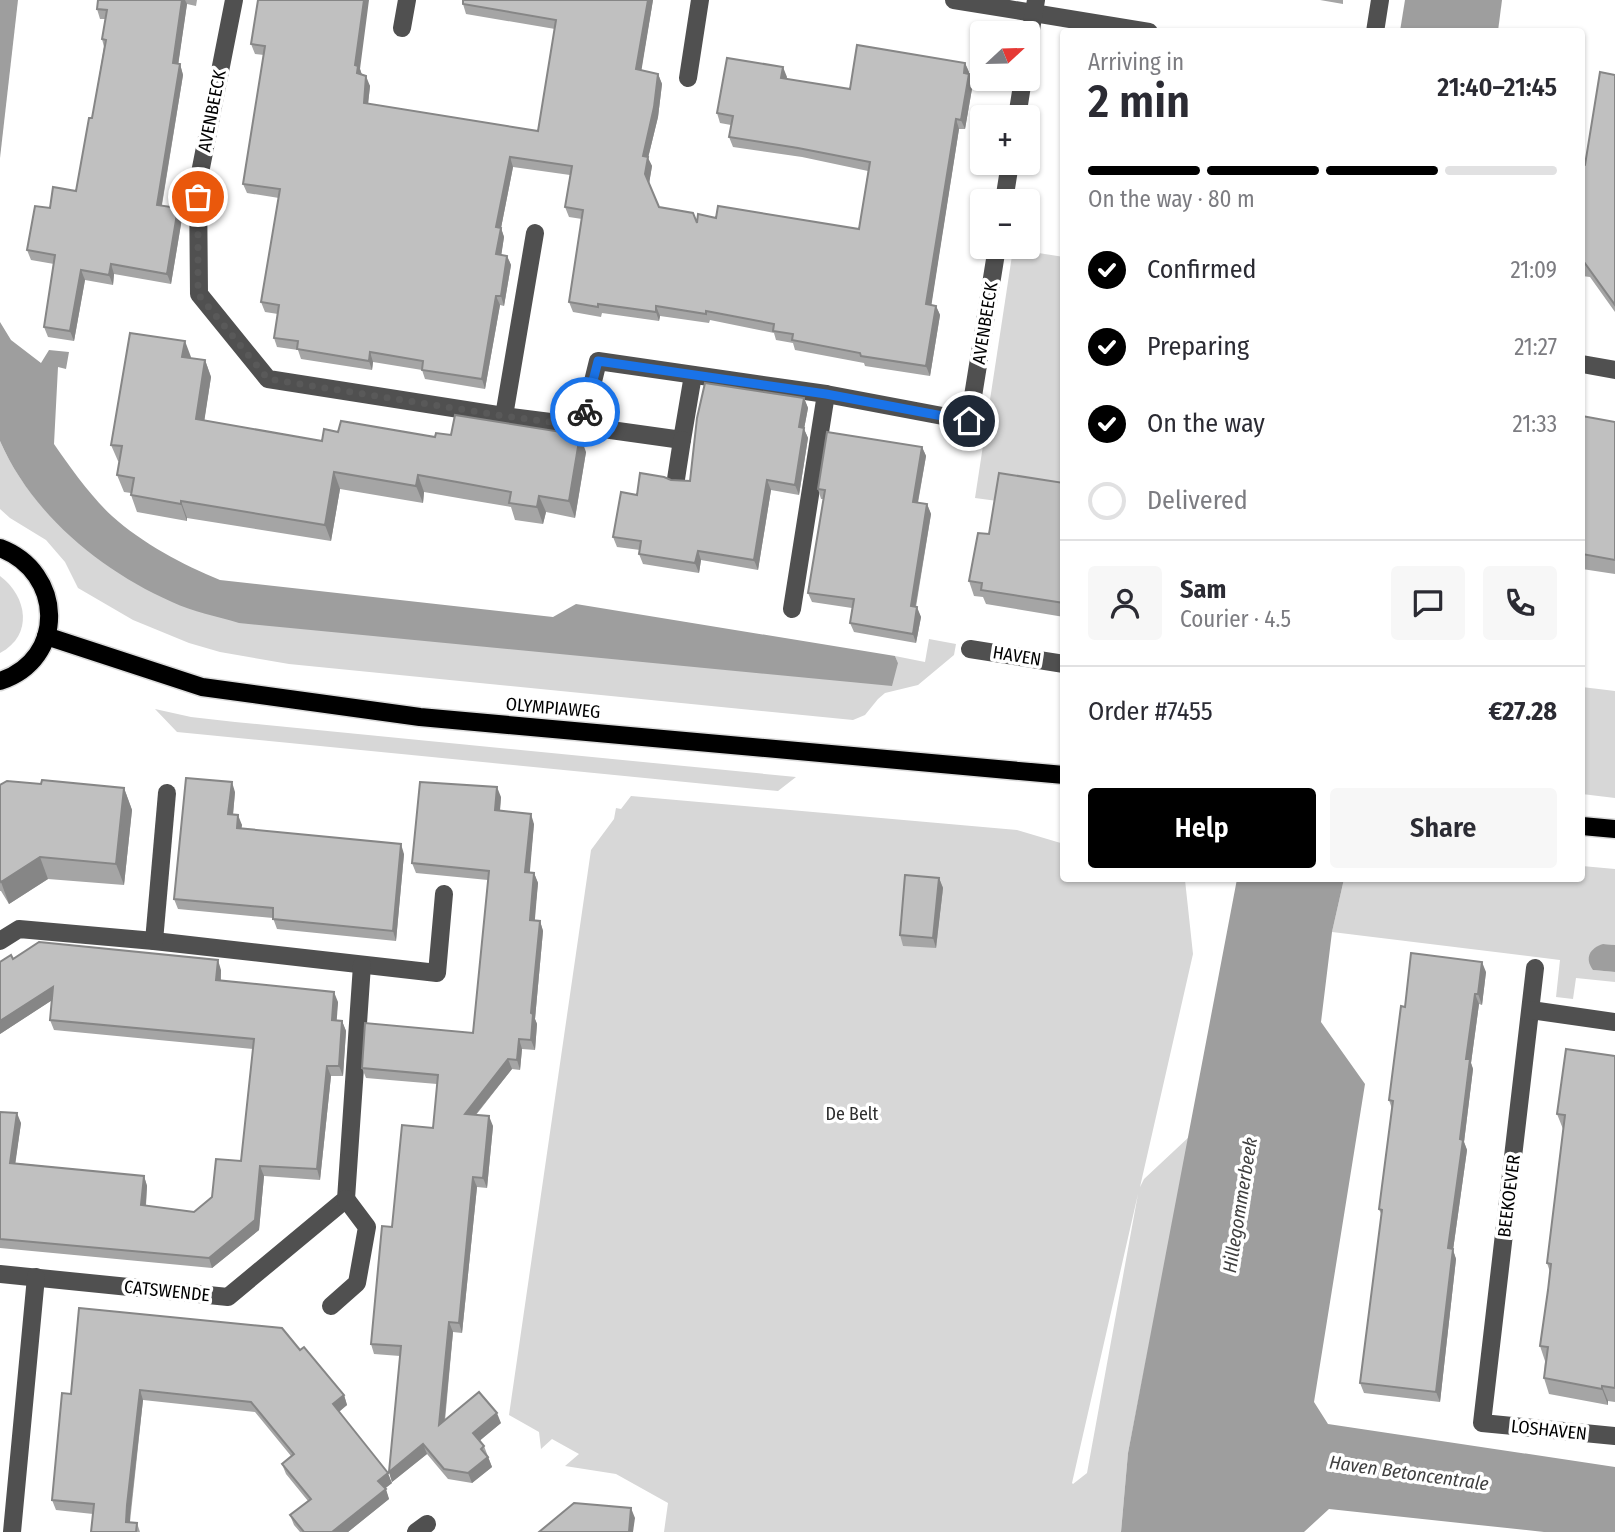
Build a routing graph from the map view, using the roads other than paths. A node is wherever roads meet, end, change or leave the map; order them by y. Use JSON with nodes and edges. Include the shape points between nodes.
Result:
{"nodes":[{"id":1,"x":234,"y":0,"type":"edge"},
{"id":2,"x":407,"y":0,"type":"edge"},
{"id":3,"x":700,"y":0,"type":"edge"},
{"id":4,"x":954,"y":0,"type":"edge"},
{"id":5,"x":1380,"y":0,"type":"edge"},
{"id":6,"x":1035,"y":6,"type":"edge"},
{"id":7,"x":402,"y":28,"type":"dead end"},
{"id":8,"x":1131,"y":28,"type":"edge"},
{"id":9,"x":1376,"y":28,"type":"edge"},
{"id":10,"x":688,"y":78,"type":"dead end"},
{"id":11,"x":535,"y":233,"type":"dead end"},
{"id":12,"x":995,"y":259,"type":"edge"},
{"id":13,"x":1585,"y":365,"type":"edge"},
{"id":14,"x":1615,"y":370,"type":"edge"},
{"id":15,"x":693,"y":375,"type":"junction"},
{"id":16,"x":826,"y":394,"type":"junction"},
{"id":17,"x":504,"y":416,"type":"junction"},
{"id":18,"x":582,"y":426,"type":"junction"},
{"id":19,"x":682,"y":440,"type":"junction"},
{"id":20,"x":676,"y":480,"type":"edge"},
{"id":21,"x":0,"y":548,"type":"edge"},
{"id":22,"x":792,"y":610,"type":"dead end"},
{"id":23,"x":46,"y":636,"type":"junction"},
{"id":24,"x":970,"y":649,"type":"dead end"},
{"id":25,"x":1060,"y":663,"type":"edge"},
{"id":26,"x":0,"y":681,"type":"edge"},
{"id":27,"x":1060,"y":775,"type":"edge"},
{"id":28,"x":167,"y":793,"type":"dead end"},
{"id":29,"x":1585,"y":826,"type":"edge"},
{"id":30,"x":1615,"y":829,"type":"edge"},
{"id":31,"x":444,"y":894,"type":"dead end"},
{"id":32,"x":0,"y":941,"type":"edge"},
{"id":33,"x":154,"y":941,"type":"junction"},
{"id":34,"x":362,"y":965,"type":"junction"},
{"id":35,"x":1535,"y":968,"type":"dead end"},
{"id":36,"x":1531,"y":1010,"type":"junction"},
{"id":37,"x":1615,"y":1022,"type":"edge"},
{"id":38,"x":346,"y":1199,"type":"junction"},
{"id":39,"x":0,"y":1274,"type":"edge"},
{"id":40,"x":36,"y":1277,"type":"junction"},
{"id":41,"x":331,"y":1306,"type":"dead end"},
{"id":42,"x":1482,"y":1423,"type":"joint"},
{"id":43,"x":1615,"y":1436,"type":"edge"},
{"id":44,"x":12,"y":1532,"type":"edge"}],
"edges":[{"from":1,"to":17,"type":"street","name":"AVENBEECK","via":[[198,183],[198,294],[268,379]]},
{"from":2,"to":7,"type":"street"},
{"from":3,"to":10,"type":"street"},
{"from":4,"to":6,"type":"street"},
{"from":5,"to":9,"type":"street"},
{"from":6,"to":8,"type":"street"},
{"from":11,"to":17,"type":"street"},
{"from":12,"to":16,"type":"street","name":"AVENBEECK","via":[[969,421]]},
{"from":13,"to":14,"type":"street"},
{"from":15,"to":16,"type":"street","name":"AVENBEECK"},
{"from":15,"to":18,"type":"street","name":"AVENBEECK","via":[[598,361]]},
{"from":15,"to":19,"type":"street"},
{"from":16,"to":22,"type":"street"},
{"from":17,"to":18,"type":"street","name":"AVENBEECK"},
{"from":18,"to":19,"type":"street","name":"AVENBEECK"},
{"from":19,"to":20,"type":"street"},
{"from":21,"to":23,"type":"main road","via":[[21,559],[38,576],[48,599]]},
{"from":23,"to":26,"type":"main road","via":[[31,662]]},
{"from":23,"to":27,"type":"main road","name":"OLYMPIAWEG","via":[[202,687],[420,717]]},
{"from":24,"to":25,"type":"street","name":"HAVEN"},
{"from":28,"to":33,"type":"street"},
{"from":29,"to":30,"type":"main road"},
{"from":31,"to":34,"type":"street","via":[[437,973]]},
{"from":32,"to":33,"type":"street","via":[[19,929]]},
{"from":33,"to":34,"type":"street"},
{"from":34,"to":38,"type":"street"},
{"from":35,"to":36,"type":"street","name":"BEEKOEVER"},
{"from":36,"to":37,"type":"street"},
{"from":36,"to":42,"type":"street","name":"BEEKOEVER"},
{"from":38,"to":40,"type":"street","name":"CATSWENDE","via":[[228,1297]]},
{"from":38,"to":41,"type":"street","via":[[367,1227],[357,1283]]},
{"from":39,"to":40,"type":"street","name":"CATSWENDE"},
{"from":40,"to":44,"type":"street"},
{"from":42,"to":43,"type":"street","name":"LOSHAVEN"}]}
